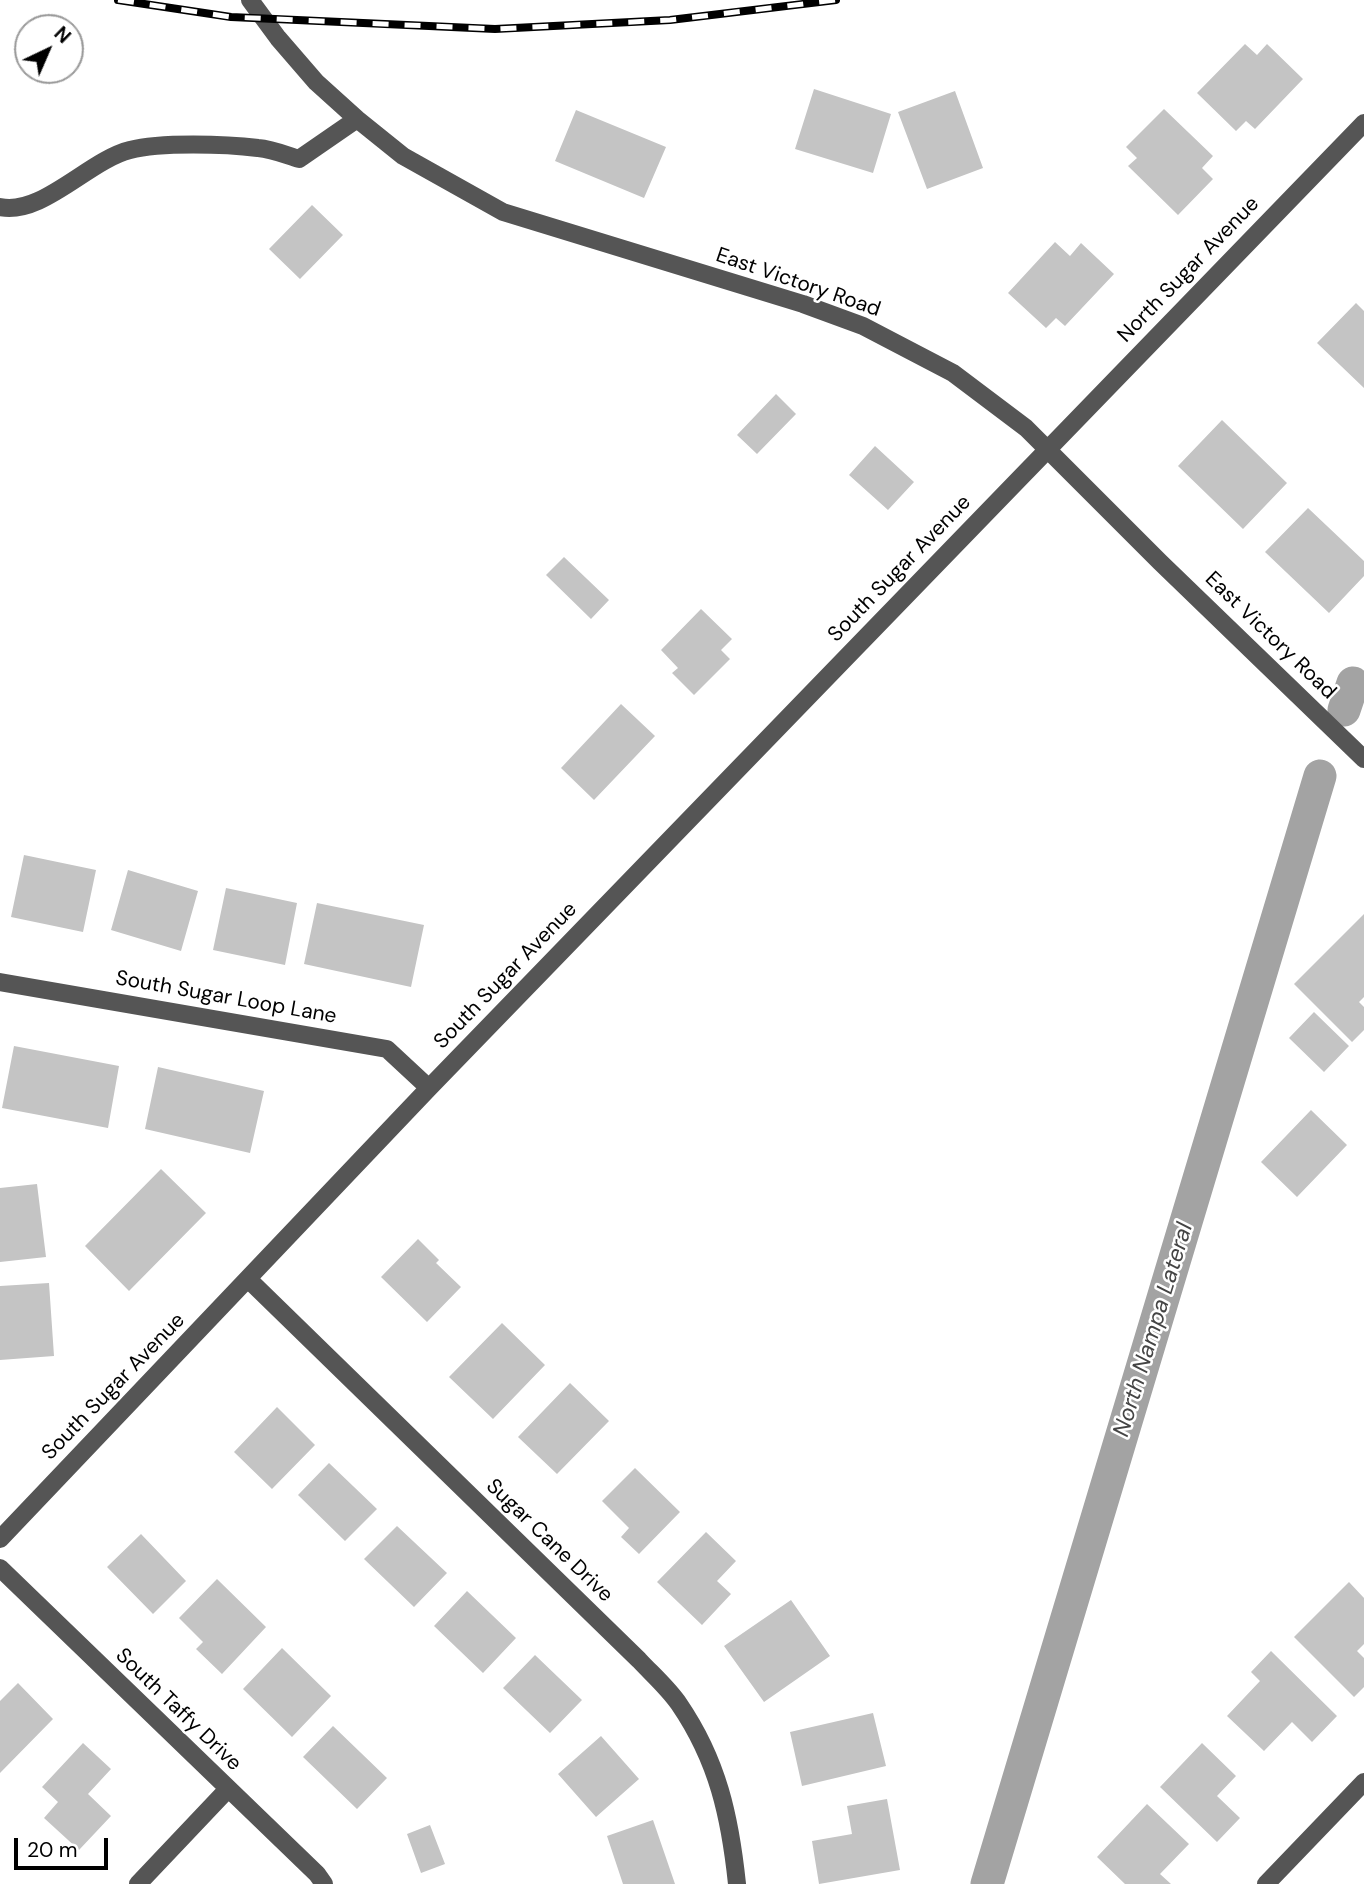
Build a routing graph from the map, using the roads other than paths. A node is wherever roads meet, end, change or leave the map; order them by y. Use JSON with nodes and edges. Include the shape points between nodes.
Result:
{"nodes":[{"id":1,"x":250,"y":0,"type":"edge"},
{"id":2,"x":357,"y":119,"type":"junction"},
{"id":3,"x":1364,"y":123,"type":"edge"},
{"id":4,"x":0,"y":207,"type":"edge"},
{"id":5,"x":1046,"y":449,"type":"junction"},
{"id":6,"x":1364,"y":759,"type":"edge"},
{"id":7,"x":0,"y":982,"type":"edge"},
{"id":8,"x":429,"y":1088,"type":"junction"},
{"id":9,"x":248,"y":1279,"type":"junction"},
{"id":10,"x":0,"y":1539,"type":"edge"},
{"id":11,"x":0,"y":1568,"type":"edge"},
{"id":12,"x":1364,"y":1782,"type":"edge"},
{"id":13,"x":228,"y":1790,"type":"junction"},
{"id":14,"x":138,"y":1884,"type":"edge"},
{"id":15,"x":324,"y":1884,"type":"edge"},
{"id":16,"x":737,"y":1884,"type":"edge"},
{"id":17,"x":1266,"y":1884,"type":"edge"}],
"edges":[{"from":1,"to":2,"type":"street","name":"East Victory Road","via":[[316,82]]},
{"from":2,"to":4,"type":"street","via":[[299,159],[260,148],[166,145],[129,150],[94,166],[52,195],[10,209]]},
{"from":2,"to":5,"type":"street","name":"East Victory Road","via":[[403,156],[503,212],[863,326],[953,373],[1026,428]]},
{"from":3,"to":5,"type":"street","name":"North Sugar Avenue"},
{"from":5,"to":6,"type":"street","name":"East Victory Road"},
{"from":5,"to":8,"type":"street","name":"South Sugar Avenue"},
{"from":7,"to":8,"type":"street","name":"South Sugar Loop Lane","via":[[387,1049]]},
{"from":8,"to":9,"type":"street","name":"South Sugar Avenue"},
{"from":9,"to":10,"type":"street","name":"South Sugar Avenue"},
{"from":9,"to":16,"type":"street","name":"Sugar Cane Drive","via":[[678,1702],[706,1749],[724,1799]]},
{"from":11,"to":13,"type":"street","name":"South Taffy Drive"},
{"from":12,"to":17,"type":"street"},
{"from":13,"to":14,"type":"street"},
{"from":13,"to":15,"type":"street","name":"South Taffy Drive"}]}
